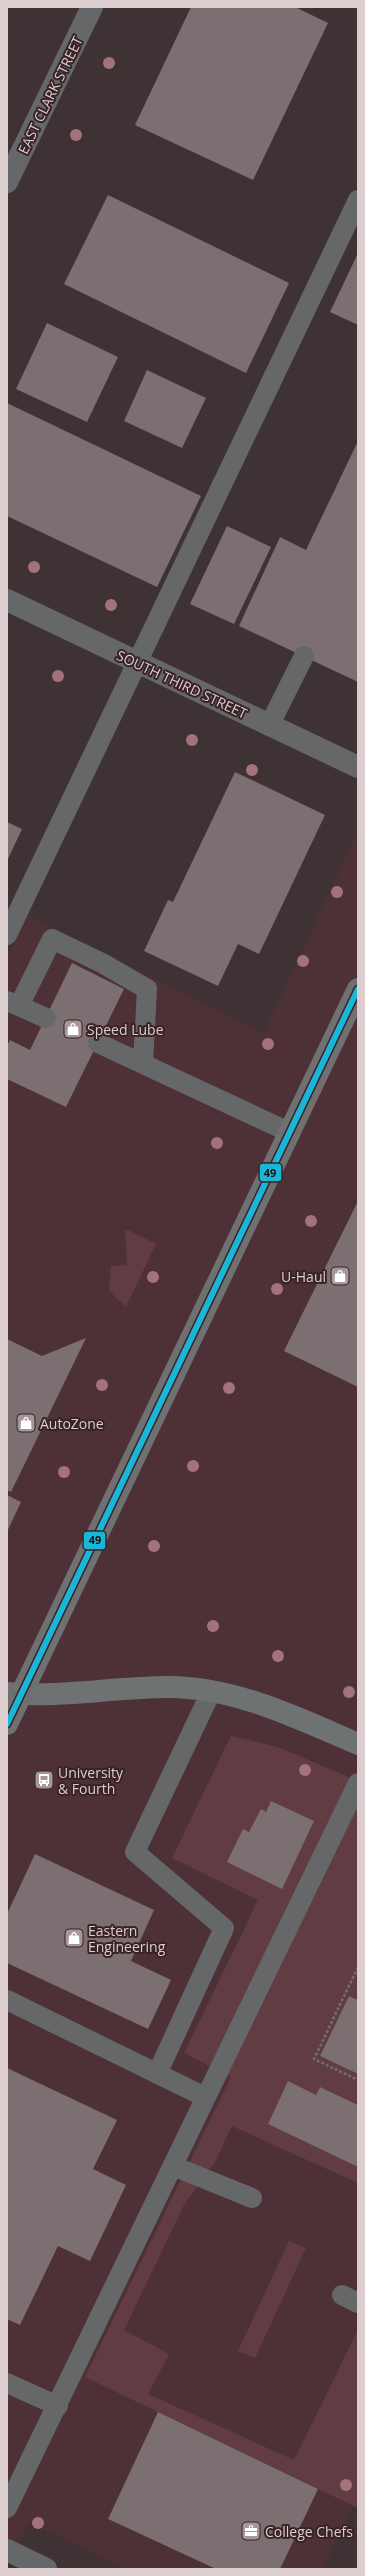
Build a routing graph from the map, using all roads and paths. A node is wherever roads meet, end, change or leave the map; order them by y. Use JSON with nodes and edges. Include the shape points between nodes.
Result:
{"nodes":[{"id":1,"x":92,"y":7,"type":"edge"},
{"id":2,"x":7,"y":182,"type":"edge"},
{"id":3,"x":358,"y":200,"type":"edge"},
{"id":4,"x":7,"y":600,"type":"edge"},
{"id":5,"x":304,"y":656,"type":"dead end"},
{"id":6,"x":136,"y":663,"type":"junction"},
{"id":7,"x":269,"y":726,"type":"junction"},
{"id":8,"x":358,"y":767,"type":"edge"},
{"id":9,"x":7,"y":935,"type":"edge"},
{"id":10,"x":358,"y":989,"type":"edge"},
{"id":11,"x":13,"y":1004,"type":"edge"},
{"id":12,"x":46,"y":1018,"type":"dead end"},
{"id":13,"x":98,"y":1043,"type":"dead end"},
{"id":14,"x":144,"y":1064,"type":"junction"},
{"id":15,"x":290,"y":1132,"type":"junction"},
{"id":16,"x":211,"y":1692,"type":"junction"},
{"id":17,"x":13,"y":1694,"type":"edge"},
{"id":18,"x":7,"y":1724,"type":"edge"},
{"id":19,"x":358,"y":1744,"type":"edge"},
{"id":20,"x":358,"y":1783,"type":"edge"},
{"id":21,"x":358,"y":1967,"type":"edge"},
{"id":22,"x":7,"y":2000,"type":"edge"},
{"id":23,"x":157,"y":2074,"type":"junction"},
{"id":24,"x":358,"y":2080,"type":"edge"},
{"id":25,"x":205,"y":2097,"type":"junction"},
{"id":26,"x":173,"y":2166,"type":"junction"},
{"id":27,"x":252,"y":2198,"type":"dead end"},
{"id":28,"x":7,"y":2383,"type":"edge"},
{"id":29,"x":58,"y":2406,"type":"junction"},
{"id":30,"x":7,"y":2508,"type":"edge"},
{"id":31,"x":7,"y":2550,"type":"edge"},
{"id":32,"x":46,"y":2569,"type":"edge"}],
"edges":[{"from":1,"to":2,"type":"street","name":"EAST CLARK STREET"},
{"from":3,"to":6,"type":"lane"},
{"from":4,"to":6,"type":"street","name":"SOUTH THIRD STREET"},
{"from":5,"to":7,"type":"lane"},
{"from":6,"to":7,"type":"street","name":"SOUTH THIRD STREET"},
{"from":6,"to":9,"type":"lane"},
{"from":7,"to":8,"type":"street","name":"SOUTH THIRD STREET"},
{"from":10,"to":15,"type":"main road"},
{"from":11,"to":12,"type":"lane"},
{"from":11,"to":14,"type":"lane","via":[[52,939],[102,963],[147,989]]},
{"from":13,"to":14,"type":"lane"},
{"from":14,"to":15,"type":"lane"},
{"from":15,"to":17,"type":"main road"},
{"from":16,"to":17,"type":"street","via":[[169,1687]]},
{"from":16,"to":19,"type":"street","via":[[271,1707]]},
{"from":16,"to":23,"type":"lane","via":[[135,1852],[224,1928]]},
{"from":17,"to":18,"type":"main road"},
{"from":20,"to":25,"type":"lane"},
{"from":21,"to":24,"type":"path","via":[[314,2059]]},
{"from":22,"to":23,"type":"lane"},
{"from":23,"to":25,"type":"lane"},
{"from":25,"to":26,"type":"lane"},
{"from":26,"to":27,"type":"lane"},
{"from":26,"to":29,"type":"lane"},
{"from":28,"to":29,"type":"lane"},
{"from":29,"to":30,"type":"lane"},
{"from":31,"to":32,"type":"street"}]}
